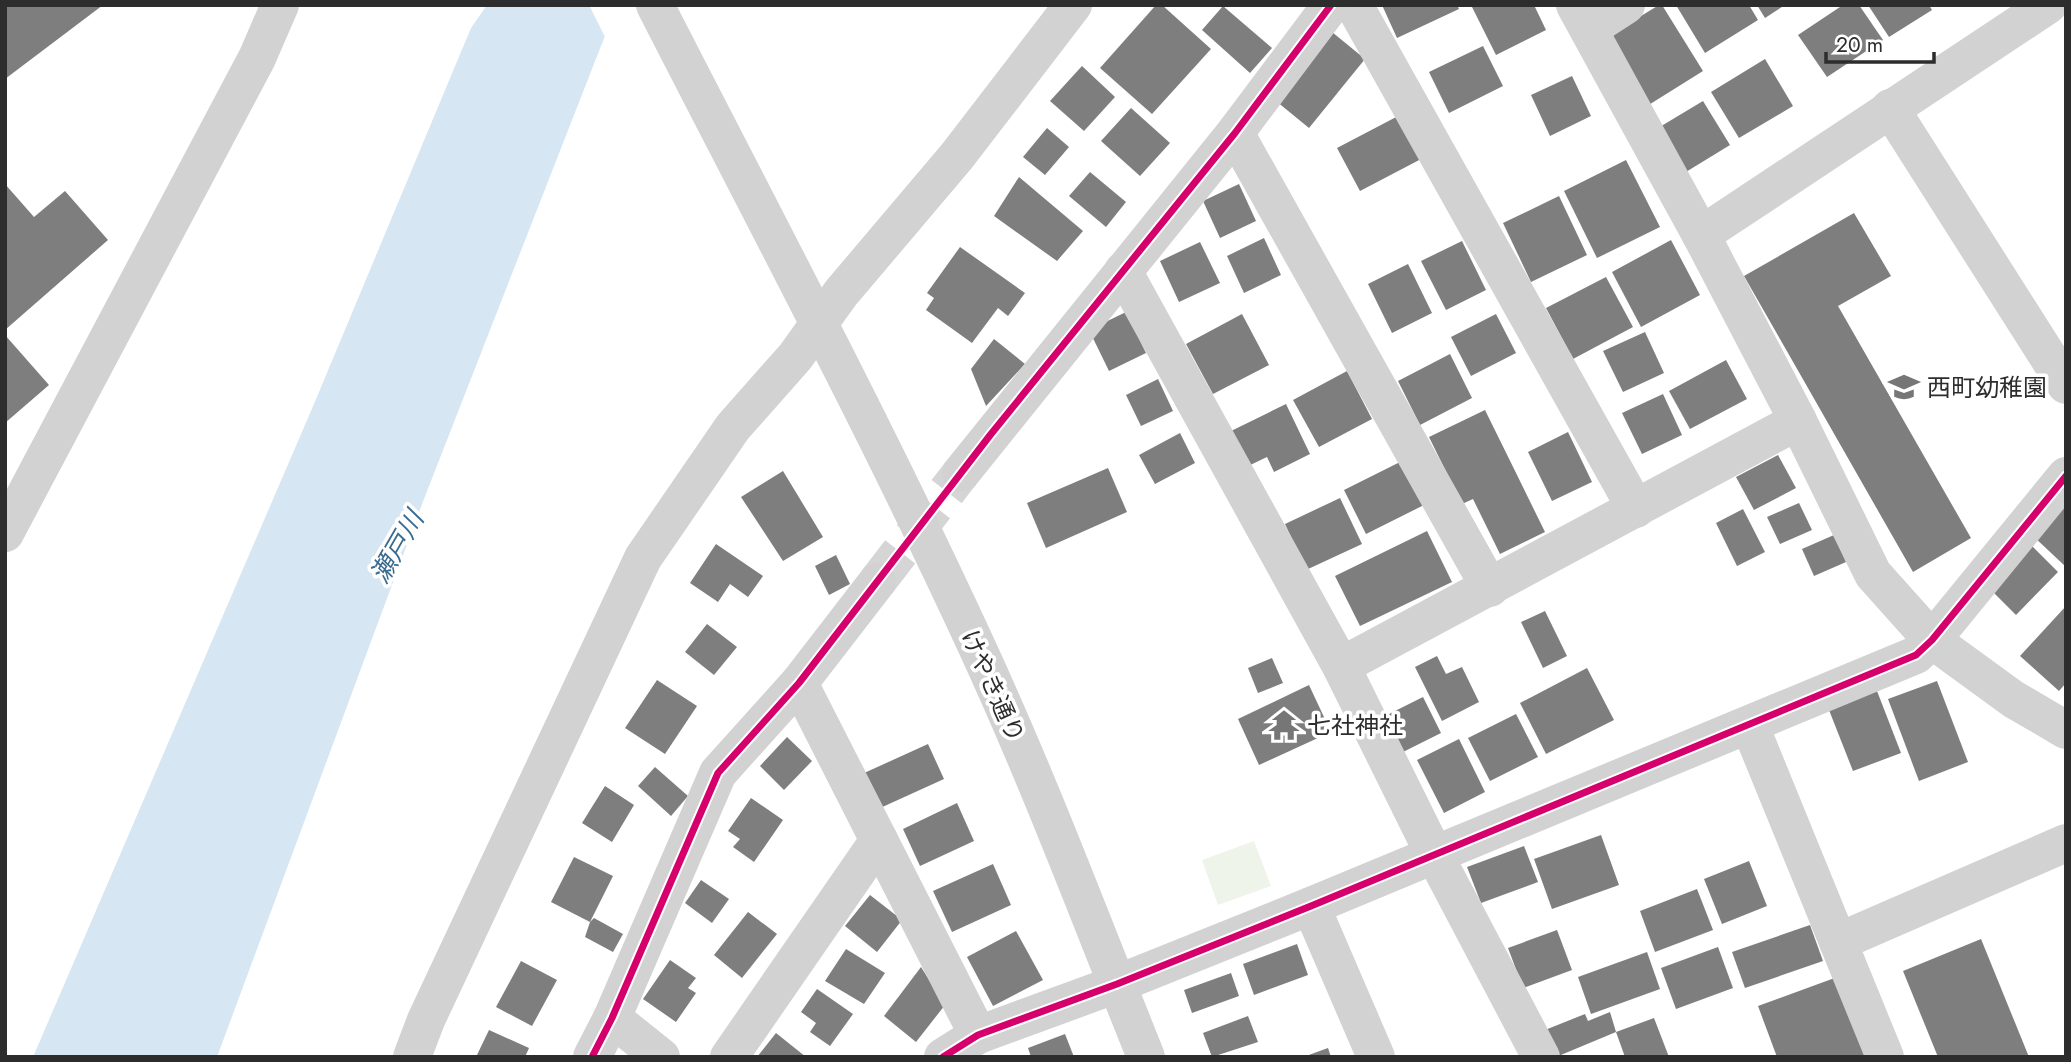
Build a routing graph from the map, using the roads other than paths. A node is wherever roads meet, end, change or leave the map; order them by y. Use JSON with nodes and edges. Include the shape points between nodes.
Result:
{"nodes":[{"id":1,"x":280,"y":5,"type":"edge"},
{"id":2,"x":655,"y":5,"type":"edge"},
{"id":3,"x":1073,"y":5,"type":"edge"},
{"id":4,"x":1331,"y":5,"type":"edge"},
{"id":5,"x":1354,"y":5,"type":"edge"},
{"id":6,"x":1626,"y":5,"type":"edge"},
{"id":7,"x":2048,"y":5,"type":"edge"},
{"id":8,"x":1582,"y":17,"type":"edge"},
{"id":9,"x":1890,"y":108,"type":"junction"},
{"id":10,"x":1236,"y":132,"type":"junction"},
{"id":11,"x":1701,"y":235,"type":"junction"},
{"id":12,"x":1123,"y":271,"type":"junction"},
{"id":13,"x":815,"y":318,"type":"junction"},
{"id":14,"x":2066,"y":385,"type":"edge"},
{"id":15,"x":1798,"y":421,"type":"junction"},
{"id":16,"x":961,"y":473,"type":"tunnel mouth"},
{"id":17,"x":2066,"y":475,"type":"edge"},
{"id":18,"x":1636,"y":509,"type":"junction"},
{"id":19,"x":5,"y":533,"type":"edge"},
{"id":20,"x":877,"y":582,"type":"tunnel mouth"},
{"id":21,"x":1490,"y":588,"type":"junction"},
{"id":22,"x":1932,"y":640,"type":"junction"},
{"id":23,"x":1341,"y":666,"type":"junction"},
{"id":24,"x":799,"y":682,"type":"junction"},
{"id":25,"x":1750,"y":726,"type":"junction"},
{"id":26,"x":2066,"y":730,"type":"edge"},
{"id":27,"x":879,"y":840,"type":"junction"},
{"id":28,"x":2066,"y":843,"type":"edge"},
{"id":29,"x":1435,"y":856,"type":"junction"},
{"id":30,"x":1311,"y":906,"type":"junction"},
{"id":31,"x":1838,"y":942,"type":"junction"},
{"id":32,"x":1117,"y":984,"type":"junction"},
{"id":33,"x":612,"y":1018,"type":"junction"},
{"id":34,"x":978,"y":1035,"type":"junction"},
{"id":35,"x":412,"y":1057,"type":"edge"},
{"id":36,"x":592,"y":1057,"type":"edge"},
{"id":37,"x":661,"y":1057,"type":"edge"},
{"id":38,"x":729,"y":1057,"type":"edge"},
{"id":39,"x":943,"y":1057,"type":"edge"},
{"id":40,"x":1146,"y":1057,"type":"edge"},
{"id":41,"x":1376,"y":1057,"type":"edge"},
{"id":42,"x":1541,"y":1057,"type":"edge"},
{"id":43,"x":1885,"y":1057,"type":"edge"}],
"edges":[{"from":1,"to":19,"type":"street","via":[[257,58]]},
{"from":2,"to":13,"type":"street","name":"けやき通り"},
{"from":3,"to":13,"type":"street","via":[[957,156]]},
{"from":4,"to":10,"type":"street"},
{"from":5,"to":18,"type":"street"},
{"from":6,"to":8,"type":"street"},
{"from":7,"to":9,"type":"street"},
{"from":8,"to":11,"type":"street"},
{"from":9,"to":11,"type":"street"},
{"from":9,"to":14,"type":"street"},
{"from":10,"to":12,"type":"street"},
{"from":10,"to":21,"type":"street"},
{"from":11,"to":15,"type":"street"},
{"from":12,"to":16,"type":"street"},
{"from":12,"to":23,"type":"street"},
{"from":13,"to":32,"type":"street","name":"けやき通り","via":[[977,647]]},
{"from":13,"to":35,"type":"street","via":[[795,357],[733,427],[643,558]]},
{"from":15,"to":18,"type":"street"},
{"from":15,"to":22,"type":"street","via":[[1873,574]]},
{"from":17,"to":22,"type":"street"},
{"from":18,"to":21,"type":"street"},
{"from":20,"to":24,"type":"street"},
{"from":21,"to":23,"type":"street"},
{"from":22,"to":25,"type":"street","via":[[1916,655]]},
{"from":22,"to":26,"type":"street","via":[[2013,699]]},
{"from":23,"to":29,"type":"street"},
{"from":24,"to":27,"type":"street"},
{"from":24,"to":33,"type":"street","via":[[718,773]]},
{"from":25,"to":29,"type":"street"},
{"from":25,"to":31,"type":"street"},
{"from":27,"to":34,"type":"street"},
{"from":27,"to":38,"type":"street"},
{"from":28,"to":31,"type":"street"},
{"from":29,"to":30,"type":"street"},
{"from":29,"to":42,"type":"street"},
{"from":30,"to":32,"type":"street"},
{"from":30,"to":41,"type":"street"},
{"from":31,"to":43,"type":"street"},
{"from":32,"to":34,"type":"street"},
{"from":32,"to":40,"type":"street","name":"けやき通り"},
{"from":33,"to":36,"type":"street"},
{"from":33,"to":37,"type":"street"},
{"from":34,"to":39,"type":"street"}]}
